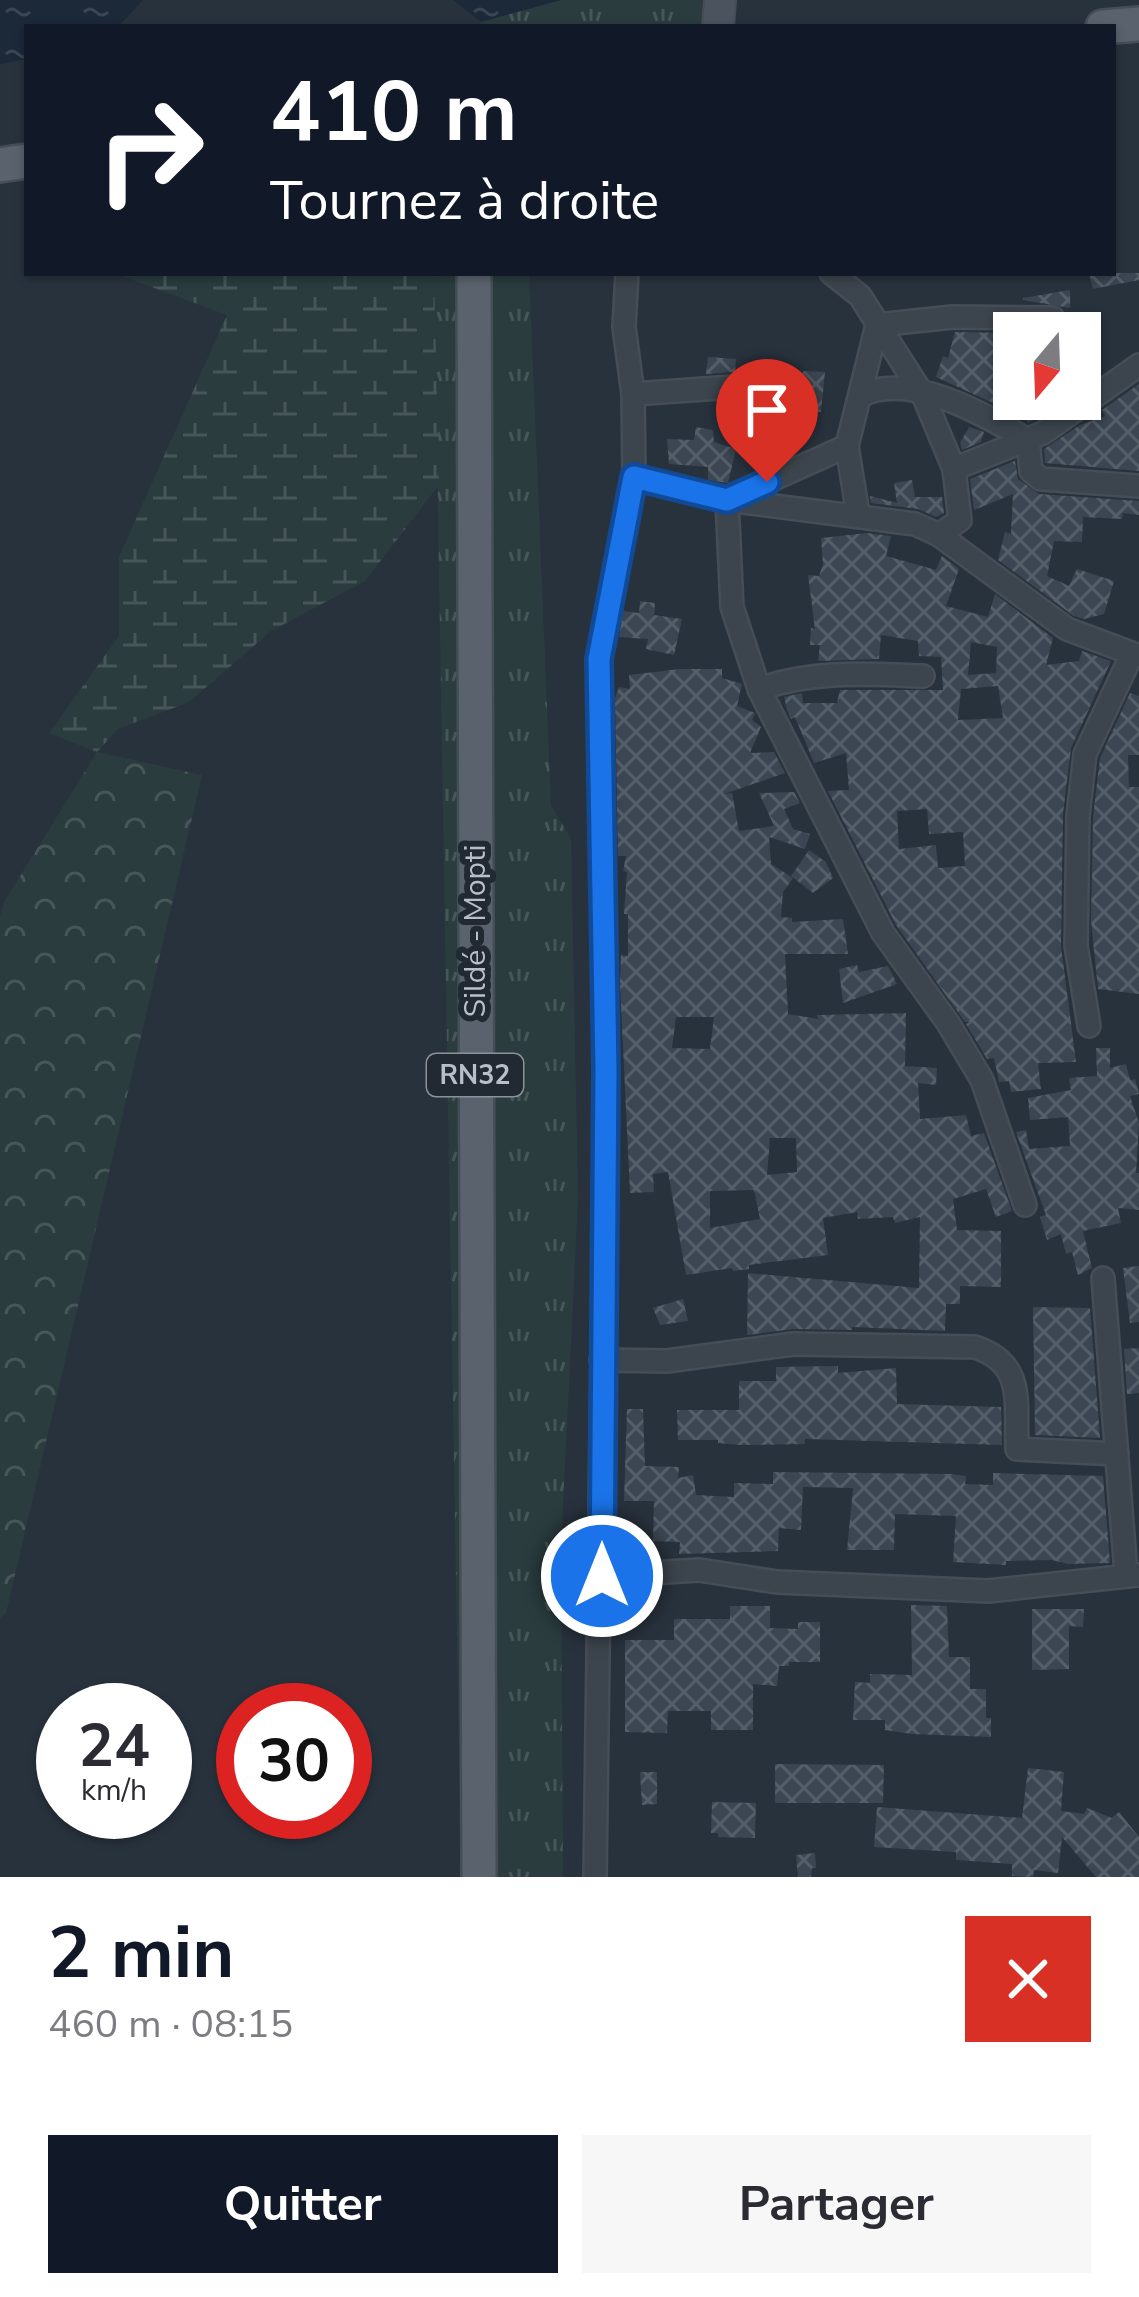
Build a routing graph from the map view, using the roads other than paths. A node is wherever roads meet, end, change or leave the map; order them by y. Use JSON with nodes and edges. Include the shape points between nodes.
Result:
{"nodes":[{"id":1,"x":474,"y":276,"type":"edge"},
{"id":2,"x":627,"y":276,"type":"edge"},
{"id":3,"x":835,"y":276,"type":"edge"},
{"id":4,"x":993,"y":317,"type":"edge"},
{"id":5,"x":877,"y":325,"type":"junction"},
{"id":6,"x":1139,"y":364,"type":"edge"},
{"id":7,"x":762,"y":385,"type":"dead end"},
{"id":8,"x":1101,"y":390,"type":"edge"},
{"id":9,"x":633,"y":394,"type":"junction"},
{"id":10,"x":923,"y":394,"type":"junction"},
{"id":11,"x":860,"y":396,"type":"junction"},
{"id":12,"x":1057,"y":420,"type":"edge"},
{"id":13,"x":1028,"y":440,"type":"junction"},
{"id":14,"x":847,"y":446,"type":"junction"},
{"id":15,"x":954,"y":469,"type":"junction"},
{"id":16,"x":634,"y":477,"type":"junction"},
{"id":17,"x":1139,"y":486,"type":"edge"},
{"id":18,"x":727,"y":500,"type":"junction"},
{"id":19,"x":858,"y":514,"type":"junction"},
{"id":20,"x":939,"y":535,"type":"junction"},
{"id":21,"x":1136,"y":655,"type":"edge"},
{"id":22,"x":923,"y":676,"type":"dead end"},
{"id":23,"x":759,"y":689,"type":"junction"},
{"id":24,"x":1089,"y":1027,"type":"dead end"},
{"id":25,"x":1024,"y":1204,"type":"dead end"},
{"id":26,"x":1103,"y":1278,"type":"dead end"},
{"id":27,"x":601,"y":1360,"type":"junction"},
{"id":28,"x":1117,"y":1454,"type":"junction"},
{"id":29,"x":1133,"y":1574,"type":"edge"},
{"id":30,"x":602,"y":1576,"type":"junction"},
{"id":31,"x":479,"y":1877,"type":"edge"},
{"id":32,"x":595,"y":1877,"type":"edge"}],
"edges":[{"from":1,"to":31,"type":"main road","name":"Sildé - Mopti","number":"RN32"},
{"from":2,"to":9,"type":"street"},
{"from":3,"to":5,"type":"street","via":[[860,296]]},
{"from":4,"to":5,"type":"street"},
{"from":5,"to":10,"type":"street"},
{"from":5,"to":11,"type":"street"},
{"from":6,"to":8,"type":"street"},
{"from":7,"to":9,"type":"street"},
{"from":9,"to":16,"type":"street"},
{"from":10,"to":11,"type":"street","via":[[886,387]]},
{"from":10,"to":13,"type":"street","via":[[968,406]]},
{"from":10,"to":15,"type":"street"},
{"from":11,"to":14,"type":"street"},
{"from":12,"to":13,"type":"street"},
{"from":13,"to":15,"type":"street"},
{"from":13,"to":17,"type":"street","via":[[1030,471],[1041,479]]},
{"from":14,"to":18,"type":"street"},
{"from":14,"to":19,"type":"street"},
{"from":15,"to":20,"type":"street","via":[[960,520]]},
{"from":16,"to":18,"type":"street"},
{"from":16,"to":27,"type":"street","via":[[599,659]]},
{"from":18,"to":19,"type":"street"},
{"from":18,"to":23,"type":"street","via":[[732,607]]},
{"from":19,"to":20,"type":"street"},
{"from":20,"to":21,"type":"street","via":[[1067,629]]},
{"from":21,"to":24,"type":"street","via":[[1085,754],[1076,946]]},
{"from":22,"to":23,"type":"street","via":[[827,673]]},
{"from":23,"to":25,"type":"street","via":[[883,933],[982,1080]]},
{"from":26,"to":28,"type":"street"},
{"from":27,"to":28,"type":"street","via":[[667,1361],[793,1344],[975,1347],[1000,1355],[1014,1378],[1017,1449]]},
{"from":27,"to":30,"type":"street"},
{"from":28,"to":29,"type":"street"},
{"from":29,"to":30,"type":"street","via":[[988,1591],[777,1582],[699,1570]]},
{"from":30,"to":32,"type":"street"}]}
